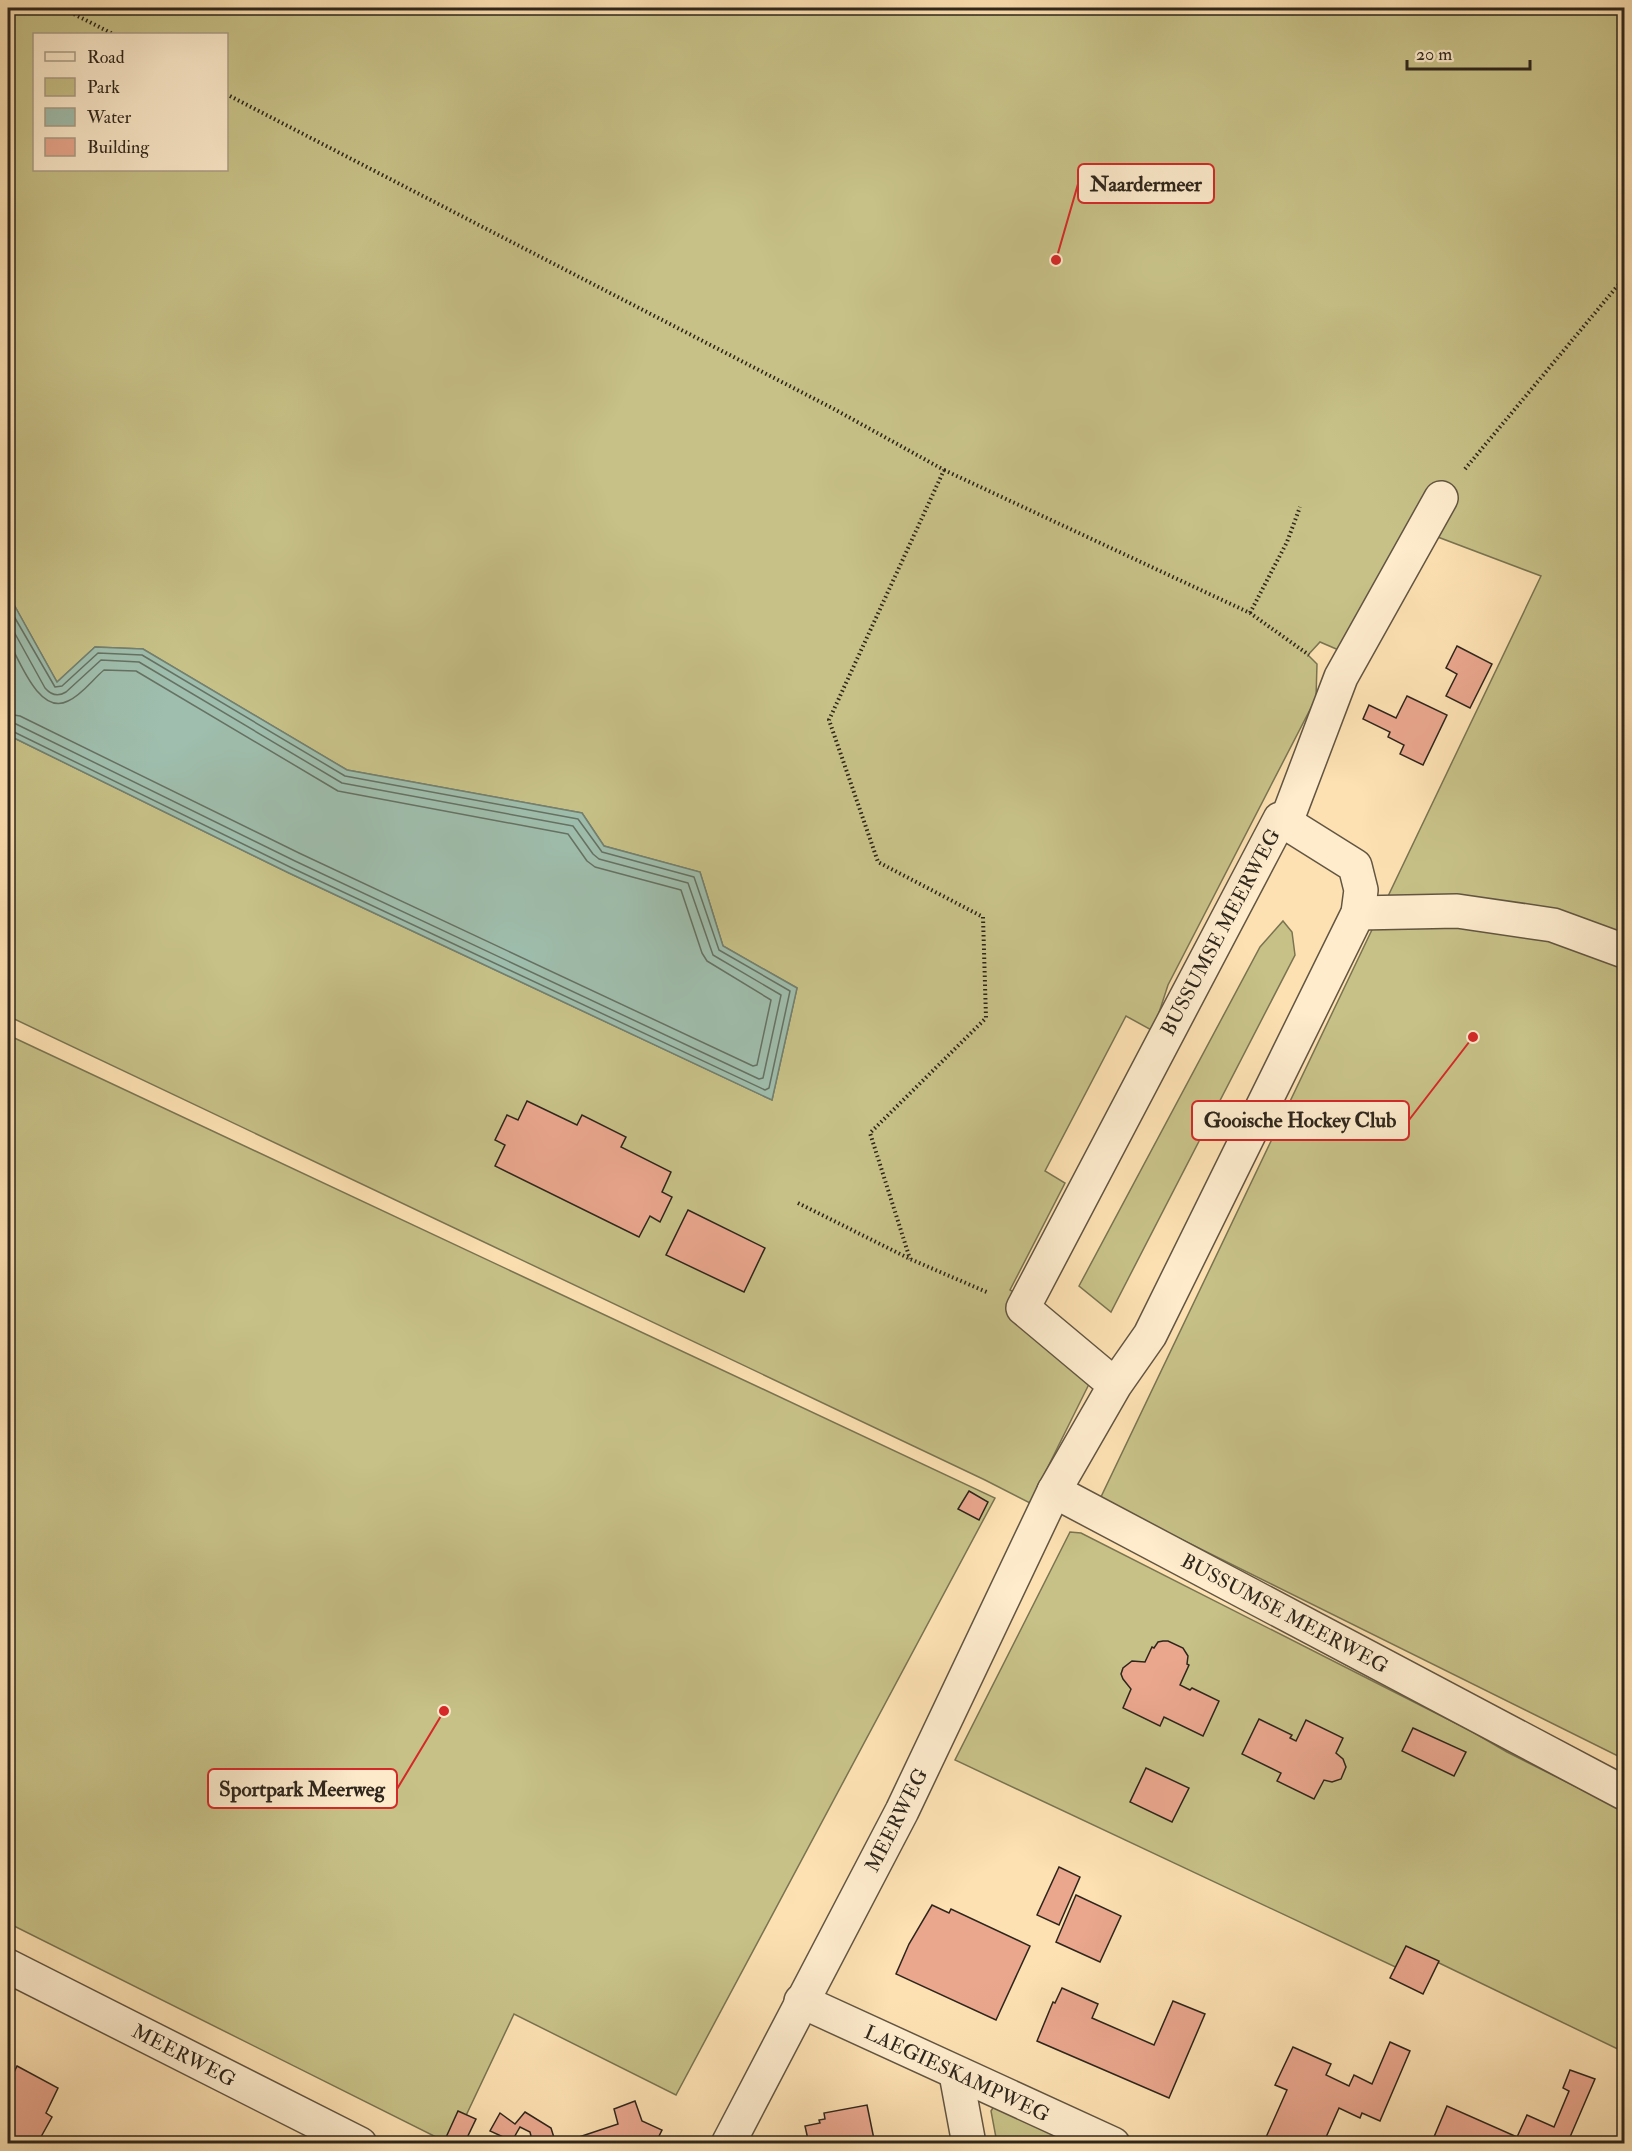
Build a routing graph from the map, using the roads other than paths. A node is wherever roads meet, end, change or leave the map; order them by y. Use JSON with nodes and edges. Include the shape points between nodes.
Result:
{"nodes":[{"id":1,"x":1441,"y":498,"type":"road end"},
{"id":2,"x":1286,"y":822,"type":"junction"},
{"id":3,"x":1359,"y":913,"type":"junction"},
{"id":4,"x":1624,"y":951,"type":"edge"},
{"id":5,"x":1115,"y":1385,"type":"junction"},
{"id":6,"x":1054,"y":1491,"type":"junction"},
{"id":7,"x":1624,"y":1793,"type":"edge"},
{"id":8,"x":8,"y":1965,"type":"edge"},
{"id":9,"x":801,"y":2001,"type":"junction"},
{"id":10,"x":956,"y":2074,"type":"junction"},
{"id":11,"x":360,"y":2144,"type":"edge"},
{"id":12,"x":728,"y":2144,"type":"edge"},
{"id":13,"x":969,"y":2144,"type":"edge"},
{"id":14,"x":1113,"y":2144,"type":"edge"}],
"edges":[{"from":1,"to":2,"type":"street","via":[[1341,677]]},
{"from":2,"to":3,"type":"street","name":"BUSSUMSE MEERWEG","via":[[1355,866],[1361,890]]},
{"from":2,"to":5,"type":"street","name":"BUSSUMSE MEERWEG","via":[[1280,819],[1023,1308]]},
{"from":3,"to":4,"type":"street","via":[[1457,911],[1553,925]]},
{"from":3,"to":5,"type":"street","name":"BUSSUMSE MEERWEG","via":[[1150,1335]]},
{"from":5,"to":6,"type":"street","name":"BUSSUMSE MEERWEG"},
{"from":6,"to":7,"type":"street","name":"BUSSUMSE MEERWEG"},
{"from":6,"to":9,"type":"street","name":"MEERWEG","via":[[902,1811]]},
{"from":8,"to":11,"type":"street","name":"MEERWEG"},
{"from":9,"to":10,"type":"street","name":"LAEGIESKAMPWEG"},
{"from":9,"to":12,"type":"street","name":"MEERWEG"},
{"from":10,"to":13,"type":"street"},
{"from":10,"to":14,"type":"street","name":"LAEGIESKAMPWEG"}]}
